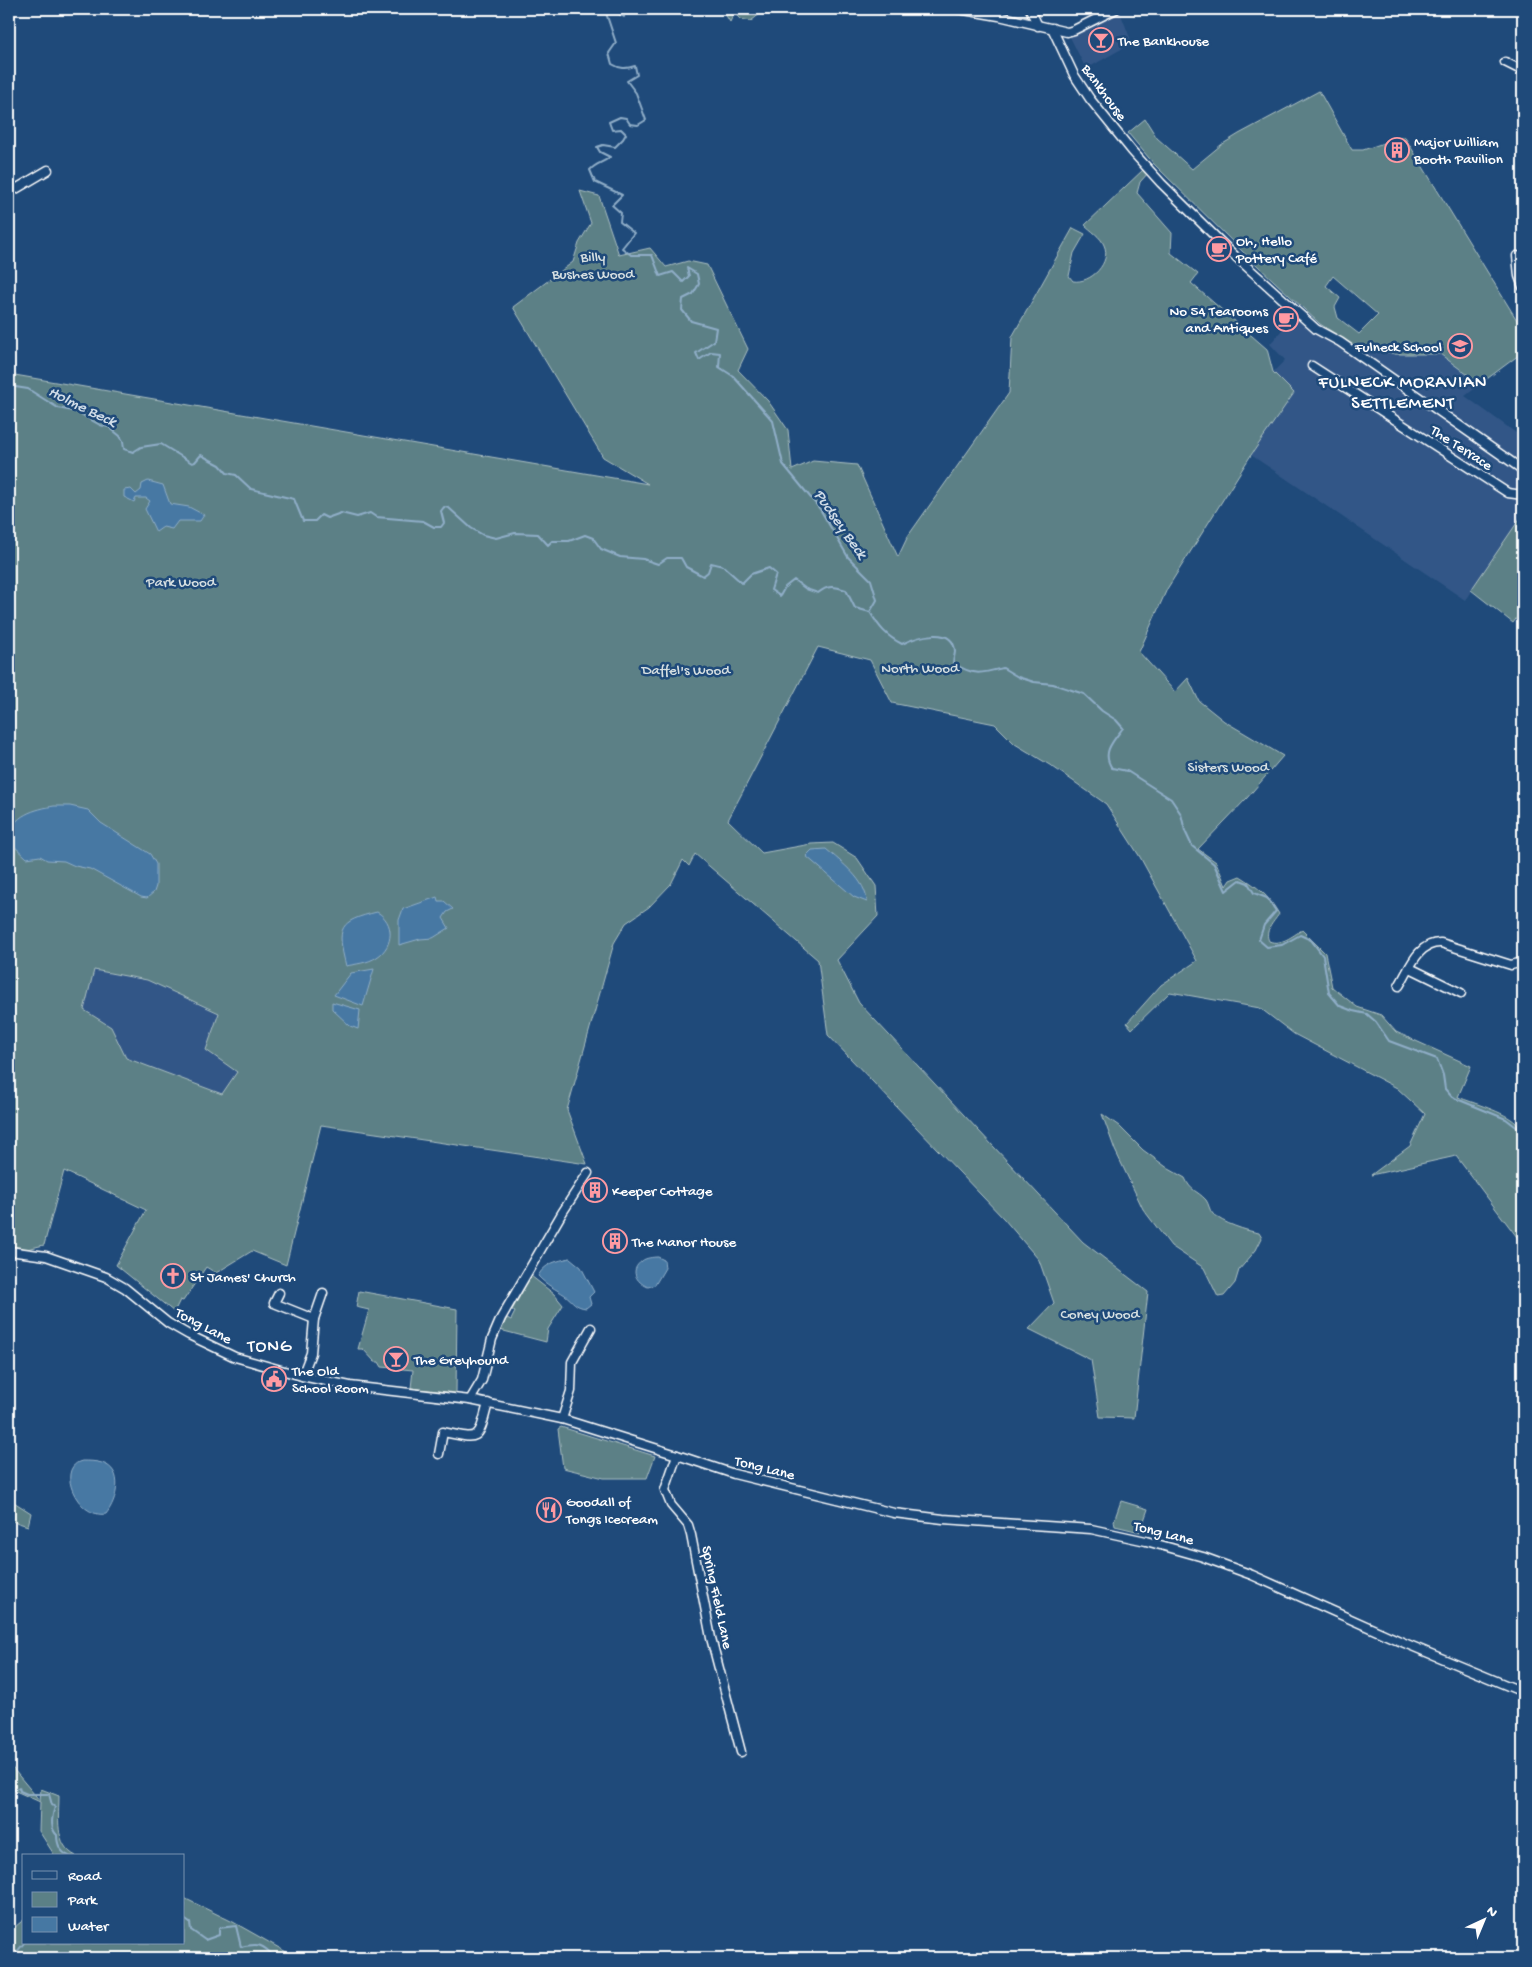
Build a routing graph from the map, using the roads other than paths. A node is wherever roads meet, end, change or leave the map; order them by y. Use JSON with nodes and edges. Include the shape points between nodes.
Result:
{"nodes":[{"id":1,"x":958,"y":9,"type":"edge"},
{"id":2,"x":1030,"y":9,"type":"edge"},
{"id":3,"x":1116,"y":9,"type":"edge"},
{"id":4,"x":1038,"y":26,"type":"junction"},
{"id":5,"x":1052,"y":28,"type":"junction"},
{"id":6,"x":1506,"y":62,"type":"dead end"},
{"id":7,"x":1523,"y":71,"type":"edge"},
{"id":8,"x":48,"y":170,"type":"dead end"},
{"id":9,"x":9,"y":193,"type":"edge"},
{"id":10,"x":1517,"y":256,"type":"dead end"},
{"id":11,"x":1520,"y":265,"type":"edge"},
{"id":12,"x":1523,"y":287,"type":"edge"},
{"id":13,"x":1312,"y":366,"type":"dead end"},
{"id":14,"x":1523,"y":470,"type":"edge"},
{"id":15,"x":1523,"y":495,"type":"edge"},
{"id":16,"x":1523,"y":962,"type":"edge"},
{"id":17,"x":1410,"y":968,"type":"junction"},
{"id":18,"x":1399,"y":986,"type":"dead end"},
{"id":19,"x":1461,"y":993,"type":"dead end"},
{"id":20,"x":588,"y":1173,"type":"dead end"},
{"id":21,"x":9,"y":1251,"type":"edge"},
{"id":22,"x":279,"y":1292,"type":"dead end"},
{"id":23,"x":323,"y":1294,"type":"dead end"},
{"id":24,"x":314,"y":1319,"type":"junction"},
{"id":25,"x":591,"y":1328,"type":"dead end"},
{"id":26,"x":302,"y":1376,"type":"junction"},
{"id":27,"x":470,"y":1400,"type":"junction"},
{"id":28,"x":488,"y":1403,"type":"junction"},
{"id":29,"x":562,"y":1419,"type":"junction"},
{"id":30,"x":439,"y":1454,"type":"dead end"},
{"id":31,"x":677,"y":1455,"type":"junction"},
{"id":32,"x":1523,"y":1692,"type":"edge"},
{"id":33,"x":741,"y":1752,"type":"dead end"}],
"edges":[{"from":1,"to":4,"type":"street"},
{"from":2,"to":4,"type":"street"},
{"from":3,"to":5,"type":"street","via":[[1074,30],[1067,32]]},
{"from":4,"to":5,"type":"street"},
{"from":5,"to":14,"type":"street","name":"Bankhouse","via":[[1074,75],[1090,99],[1161,183],[1235,256],[1316,329],[1340,342]]},
{"from":6,"to":7,"type":"street"},
{"from":8,"to":9,"type":"street"},
{"from":10,"to":11,"type":"street"},
{"from":11,"to":12,"type":"street"},
{"from":13,"to":15,"type":"street","name":"The Terrace","via":[[1508,493]]},
{"from":16,"to":17,"type":"street","via":[[1511,964],[1431,942],[1420,950]]},
{"from":17,"to":18,"type":"street"},
{"from":17,"to":19,"type":"street"},
{"from":20,"to":27,"type":"street","via":[[501,1318],[482,1380]]},
{"from":21,"to":26,"type":"street","name":"Tong Lane","via":[[46,1256],[106,1277],[189,1335],[235,1357]]},
{"from":22,"to":24,"type":"street","via":[[274,1303]]},
{"from":23,"to":24,"type":"street"},
{"from":24,"to":26,"type":"street","via":[[312,1352]]},
{"from":25,"to":29,"type":"street","via":[[572,1362],[571,1391]]},
{"from":26,"to":27,"type":"street","name":"Tong Lane","via":[[350,1386]]},
{"from":27,"to":28,"type":"street","name":"Tong Lane"},
{"from":28,"to":29,"type":"street","name":"Tong Lane"},
{"from":28,"to":30,"type":"street","via":[[480,1433],[470,1438],[442,1432]]},
{"from":29,"to":31,"type":"street","name":"Tong Lane"},
{"from":31,"to":32,"type":"street","name":"Tong Lane","via":[[734,1474],[894,1513],[1091,1529],[1203,1557]]},
{"from":31,"to":33,"type":"street","name":"Spring Field Lane","via":[[665,1490],[691,1535],[711,1638]]}]}
